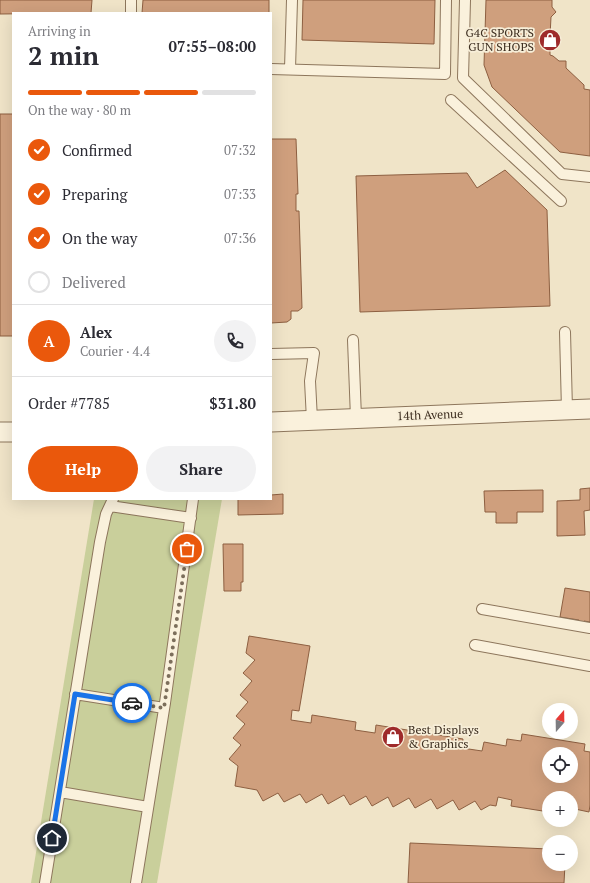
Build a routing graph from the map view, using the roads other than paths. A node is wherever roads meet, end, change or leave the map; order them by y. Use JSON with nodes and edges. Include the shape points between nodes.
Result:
{"nodes":[{"id":1,"x":131,"y":0,"type":"edge"},
{"id":2,"x":292,"y":0,"type":"edge"},
{"id":3,"x":446,"y":0,"type":"edge"},
{"id":4,"x":465,"y":0,"type":"edge"},
{"id":5,"x":130,"y":12,"type":"edge"},
{"id":6,"x":272,"y":69,"type":"edge"},
{"id":7,"x":290,"y":69,"type":"junction"},
{"id":8,"x":452,"y":100,"type":"dead end"},
{"id":9,"x":590,"y":176,"type":"edge"},
{"id":10,"x":561,"y":201,"type":"dead end"},
{"id":11,"x":565,"y":332,"type":"dead end"},
{"id":12,"x":353,"y":340,"type":"dead end"},
{"id":13,"x":272,"y":354,"type":"edge"},
{"id":14,"x":590,"y":409,"type":"edge"},
{"id":15,"x":567,"y":410,"type":"junction"},
{"id":16,"x":356,"y":418,"type":"junction"},
{"id":17,"x":312,"y":420,"type":"junction"},
{"id":18,"x":272,"y":422,"type":"edge"},
{"id":19,"x":0,"y":432,"type":"edge"},
{"id":20,"x":12,"y":432,"type":"edge"},
{"id":21,"x":193,"y":500,"type":"edge"},
{"id":22,"x":112,"y":502,"type":"edge"},
{"id":23,"x":191,"y":518,"type":"junction"},
{"id":24,"x":482,"y":609,"type":"dead end"},
{"id":25,"x":590,"y":628,"type":"edge"},
{"id":26,"x":475,"y":645,"type":"dead end"},
{"id":27,"x":590,"y":666,"type":"edge"},
{"id":28,"x":75,"y":694,"type":"junction"},
{"id":29,"x":164,"y":708,"type":"junction"},
{"id":30,"x":60,"y":792,"type":"junction"},
{"id":31,"x":148,"y":807,"type":"junction"},
{"id":32,"x":45,"y":883,"type":"edge"},
{"id":33,"x":136,"y":883,"type":"edge"}],
"edges":[{"from":1,"to":5,"type":"lane"},
{"from":2,"to":7,"type":"lane"},
{"from":3,"to":7,"type":"lane","via":[[446,74]]},
{"from":4,"to":9,"type":"lane","via":[[463,78],[562,174]]},
{"from":6,"to":7,"type":"lane"},
{"from":8,"to":10,"type":"lane"},
{"from":11,"to":15,"type":"lane"},
{"from":12,"to":16,"type":"lane"},
{"from":13,"to":17,"type":"lane","via":[[314,353],[310,381]]},
{"from":14,"to":15,"type":"street","name":"14th Avenue"},
{"from":15,"to":16,"type":"street","name":"14th Avenue"},
{"from":16,"to":17,"type":"street","name":"14th Avenue"},
{"from":17,"to":18,"type":"street","name":"14th Avenue"},
{"from":19,"to":20,"type":"street"},
{"from":21,"to":23,"type":"lane"},
{"from":22,"to":23,"type":"lane"},
{"from":22,"to":28,"type":"lane","via":[[106,514],[100,542]]},
{"from":23,"to":29,"type":"lane"},
{"from":24,"to":25,"type":"lane"},
{"from":26,"to":27,"type":"lane"},
{"from":28,"to":29,"type":"lane"},
{"from":28,"to":30,"type":"lane"},
{"from":29,"to":31,"type":"lane"},
{"from":30,"to":31,"type":"lane"},
{"from":30,"to":32,"type":"lane"},
{"from":31,"to":33,"type":"lane"}]}
